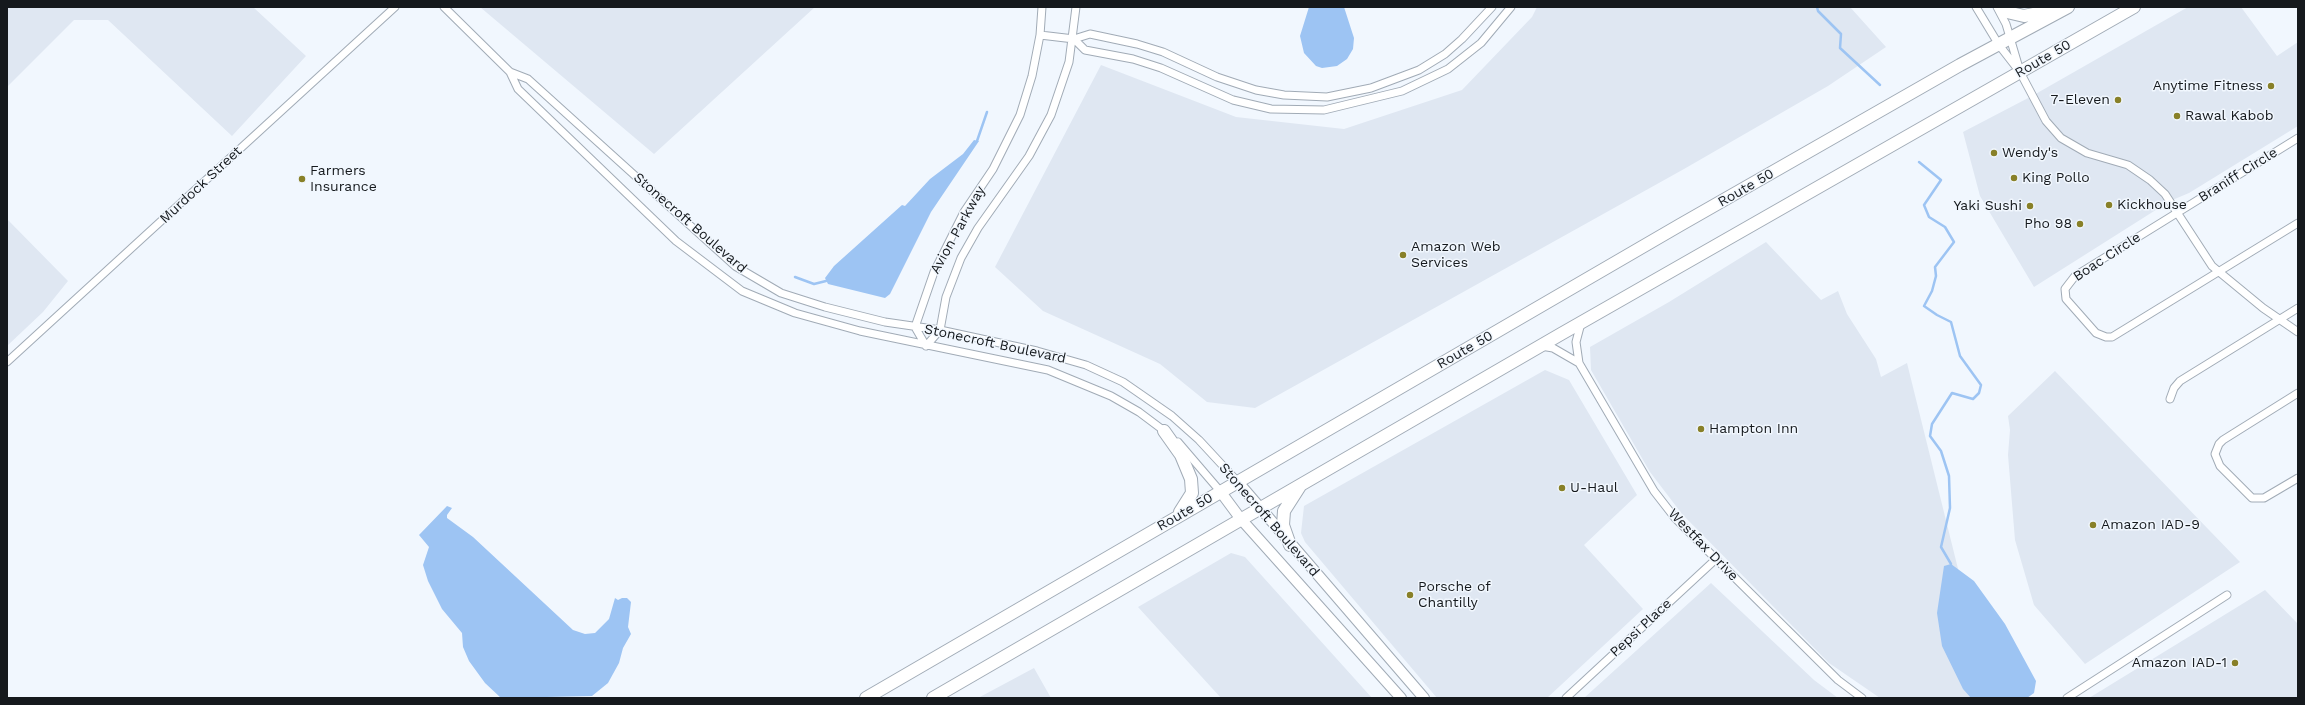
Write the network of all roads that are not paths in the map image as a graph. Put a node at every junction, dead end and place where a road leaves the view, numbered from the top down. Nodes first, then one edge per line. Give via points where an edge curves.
1 (395, 7) edge
2 (444, 7) edge
3 (1042, 7) edge
4 (1076, 7) edge
5 (1492, 7) edge
6 (1511, 7) edge
7 (1976, 7) edge
8 (1997, 7) edge
9 (2001, 7) edge
10 (2067, 7) edge
11 (2134, 7) edge
12 (1040, 35) junction
13 (1074, 39) junction
14 (2011, 39) junction
15 (1999, 45) junction
16 (510, 72) junction
17 (2020, 72) junction
18 (2298, 138) edge
19 (2177, 213) junction
20 (2298, 223) edge
21 (2219, 272) junction
22 (2298, 308) edge
23 (2280, 319) junction
24 (1582, 322) junction
25 (915, 327) junction
26 (940, 330) junction
27 (2298, 332) edge
28 (926, 346) junction
29 (1540, 346) junction
30 (7, 362) edge
31 (1579, 363) junction
32 (2298, 393) edge
33 (2170, 399) dead end
34 (1164, 430) junction
35 (2298, 478) edge
36 (1237, 481) junction
37 (1302, 484) junction
38 (1220, 491) junction
39 (1258, 508) junction
40 (1176, 517) junction
41 (1240, 518) junction
42 (1290, 545) junction
43 (1716, 559) junction
44 (2227, 595) dead end
45 (866, 698) edge
46 (933, 698) edge
47 (1401, 698) edge
48 (1424, 698) edge
49 (1566, 698) edge
50 (1862, 698) edge
51 (2067, 698) edge

1 - 30 street, Murdock Street
2 - 16 street, Stonecroft Boulevard
3 - 12 street, Avion Parkway
4 - 13 street, Avion Parkway
5 - 13 street via 1445,54 1419,70 1371,88 1327,97 1284,95 1256,90 1217,77 1162,52 1121,40 1090,34
6 - 13 street via 1481,43 1448,69 1402,91 1324,110 1271,109 1233,100 1147,64 1085,50
7 - 15 street
8 - 14 street
9 - 10 highway via 2008,12 2024,16
10 - 14 highway, Route 50
11 - 17 highway, Route 50
12 - 13 street
12 - 25 street, Avion Parkway via 1032,76 1020,115 1007,143 964,212 934,272
13 - 26 street, Avion Parkway via 1065,76 1051,115 1029,156 978,228 961,258 946,297
14 - 15 highway, Route 50
14 - 17 street
15 - 17 street
15 - 36 highway, Route 50
16 - 25 street, Stonecroft Boulevard via 528,79 735,266 781,293 800,300 858,316
16 - 28 street, Stonecroft Boulevard via 518,90 676,241 742,291 795,314
17 - 19 street via 2046,121 2061,138 2087,153 2128,165 2140,172 2160,189
17 - 24 highway, Route 50
18 - 19 street, Braniff Circle
19 - 21 street via 2204,257
19 - 21 street, Boac Circle via 2075,276 2065,289 2068,304 2096,333 2112,337
20 - 21 street
21 - 23 street
22 - 23 street
23 - 27 street
23 - 33 street via 2180,381
24 - 29 highway, Route 50
24 - 31 street, Westfax Drive via 1576,342
25 - 26 street, Stonecroft Boulevard
25 - 28 street
26 - 28 street
26 - 36 street, Stonecroft Boulevard via 1060,356 1122,382 1172,416 1199,440
28 - 34 street, Stonecroft Boulevard via 1048,370 1111,396
29 - 31 street, Westfax Drive via 1553,348
29 - 37 highway, Route 50
31 - 43 street, Westfax Drive via 1654,491 1675,518
32 - 35 street via 2223,440 2215,454 2220,466 2252,498 2264,498
34 - 38 street, Stonecroft Boulevard via 1189,453
34 - 40 highway via 1191,479 1192,492
36 - 38 highway, Route 50
36 - 39 main road, Stonecroft Boulevard
37 - 39 highway, Route 50
37 - 42 highway via 1284,511 1283,525
38 - 40 highway, Route 50
38 - 41 main road, Stonecroft Boulevard
39 - 41 highway, Route 50
39 - 42 main road, Stonecroft Boulevard
40 - 45 highway, Route 50 via 1062,586
41 - 46 highway, Route 50
41 - 47 main road, Stonecroft Boulevard
42 - 48 main road, Stonecroft Boulevard
43 - 49 street, Pepsi Place
43 - 50 street, Westfax Drive via 1838,680
44 - 51 street

